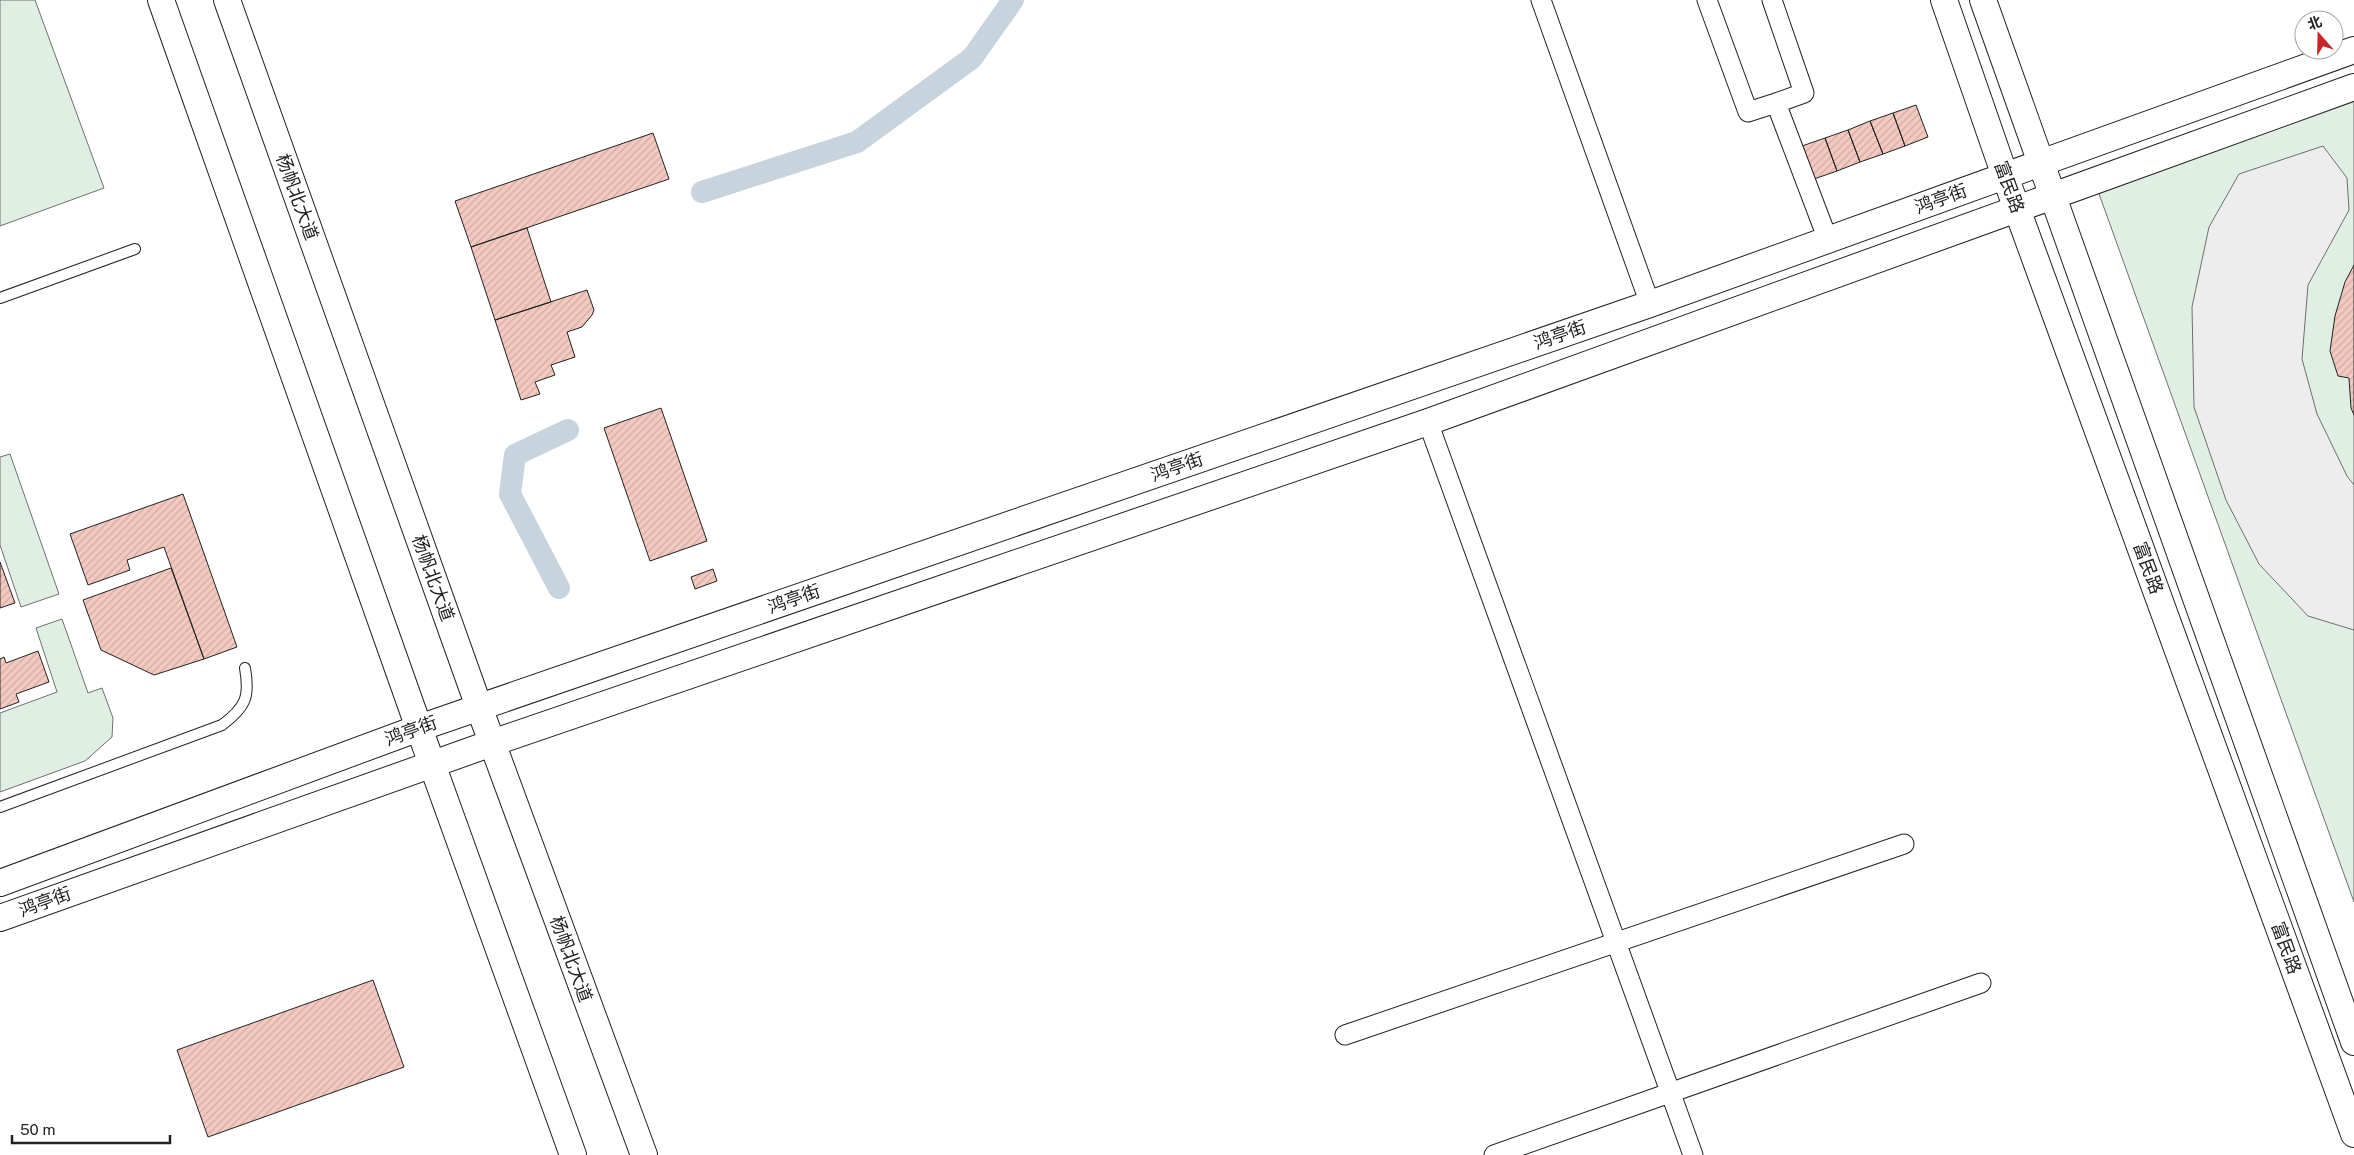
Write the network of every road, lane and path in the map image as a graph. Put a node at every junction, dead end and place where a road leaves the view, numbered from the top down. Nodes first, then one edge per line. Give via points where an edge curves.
1 (161, 0) edge
2 (227, 0) edge
3 (1541, 0) edge
4 (1707, 0) edge
5 (1772, 0) edge
6 (1944, 0) edge
7 (1983, 0) edge
8 (2354, 50) edge
9 (2354, 88) edge
10 (1776, 103) junction
11 (2042, 162) junction
12 (2005, 176) junction
13 (2054, 195) junction
14 (2017, 208) junction
15 (1828, 240) junction
16 (135, 248) dead end
17 (0, 298) edge
18 (1650, 304) junction
19 (1428, 422) junction
20 (245, 668) dead end
21 (478, 707) junction
22 (419, 728) junction
23 (492, 743) junction
24 (432, 764) junction
25 (0, 807) edge
26 (1904, 844) dead end
27 (0, 883) edge
28 (0, 918) edge
29 (1616, 942) junction
30 (1981, 983) dead end
31 (1345, 1035) dead end
32 (2354, 1042) edge
33 (1670, 1093) junction
34 (2354, 1134) edge
35 (574, 1155) edge
36 (644, 1155) edge
37 (1494, 1155) edge
38 (1693, 1155) edge

1 - 22 street
2 - 21 street, 杨帆北大道
3 - 18 street
4 - 10 street via 1748,112
5 - 10 street via 1804,93
6 - 12 street, 富民路
7 - 11 street, 富民路
8 - 11 street, 鸿亭街
9 - 13 street, 鸿亭街
10 - 15 street
11 - 12 street, 鸿亭街
11 - 13 street, 富民路
12 - 14 street, 富民路
12 - 15 street, 鸿亭街
13 - 14 street, 鸿亭街
13 - 32 street, 富民路
14 - 19 street, 鸿亭街
14 - 34 street, 富民路
15 - 18 street, 鸿亭街
16 - 17 lane
18 - 21 street, 鸿亭街
19 - 23 street, 鸿亭街
19 - 29 street
20 - 25 lane via 249,688 245,701 238,714 222,725
21 - 22 street, 鸿亭街
21 - 23 street, 杨帆北大道
22 - 24 street
22 - 27 street, 鸿亭街
23 - 24 street, 鸿亭街
23 - 36 street, 杨帆北大道
24 - 28 street, 鸿亭街
24 - 35 street
26 - 29 street
29 - 31 street
29 - 33 street
30 - 33 street
33 - 37 street
33 - 38 street

